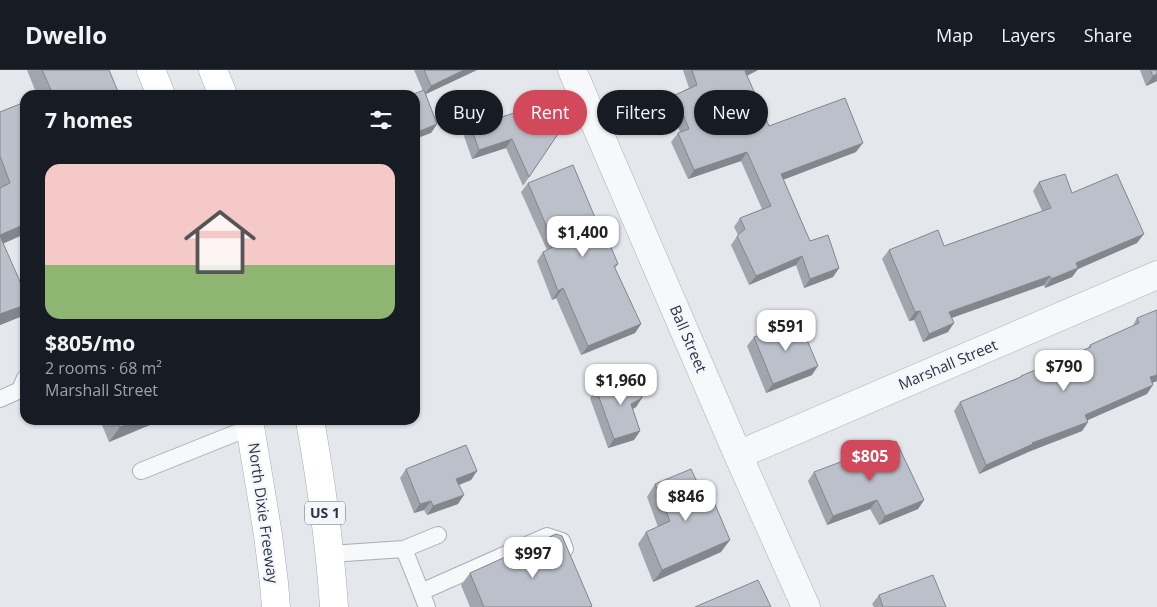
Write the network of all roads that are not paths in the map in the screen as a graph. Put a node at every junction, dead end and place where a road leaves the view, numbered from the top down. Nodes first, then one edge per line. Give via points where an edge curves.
1 (151, 70) edge
2 (214, 70) edge
3 (572, 70) edge
4 (159, 90) edge
5 (221, 90) edge
6 (1157, 275) edge
7 (20, 390) edge
8 (0, 399) edge
9 (248, 425) edge
10 (250, 425) edge
11 (311, 425) edge
12 (738, 455) junction
13 (141, 471) dead end
14 (438, 535) dead end
15 (404, 549) junction
16 (330, 554) junction
17 (572, 566) edge
18 (421, 592) junction
19 (276, 607) edge
20 (334, 607) edge
21 (427, 607) edge
22 (806, 607) edge

1 - 4 main road
2 - 5 main road
3 - 12 street, Ball Street
6 - 12 street, Marshall Street
7 - 8 lane
9 - 13 lane
10 - 19 main road, North Dixie Freeway
11 - 16 main road, US 1
12 - 22 street, Ball Street
14 - 15 lane
15 - 16 lane
15 - 18 lane
16 - 20 main road, US 1
17 - 18 lane via 562,540 547,536
18 - 21 lane

